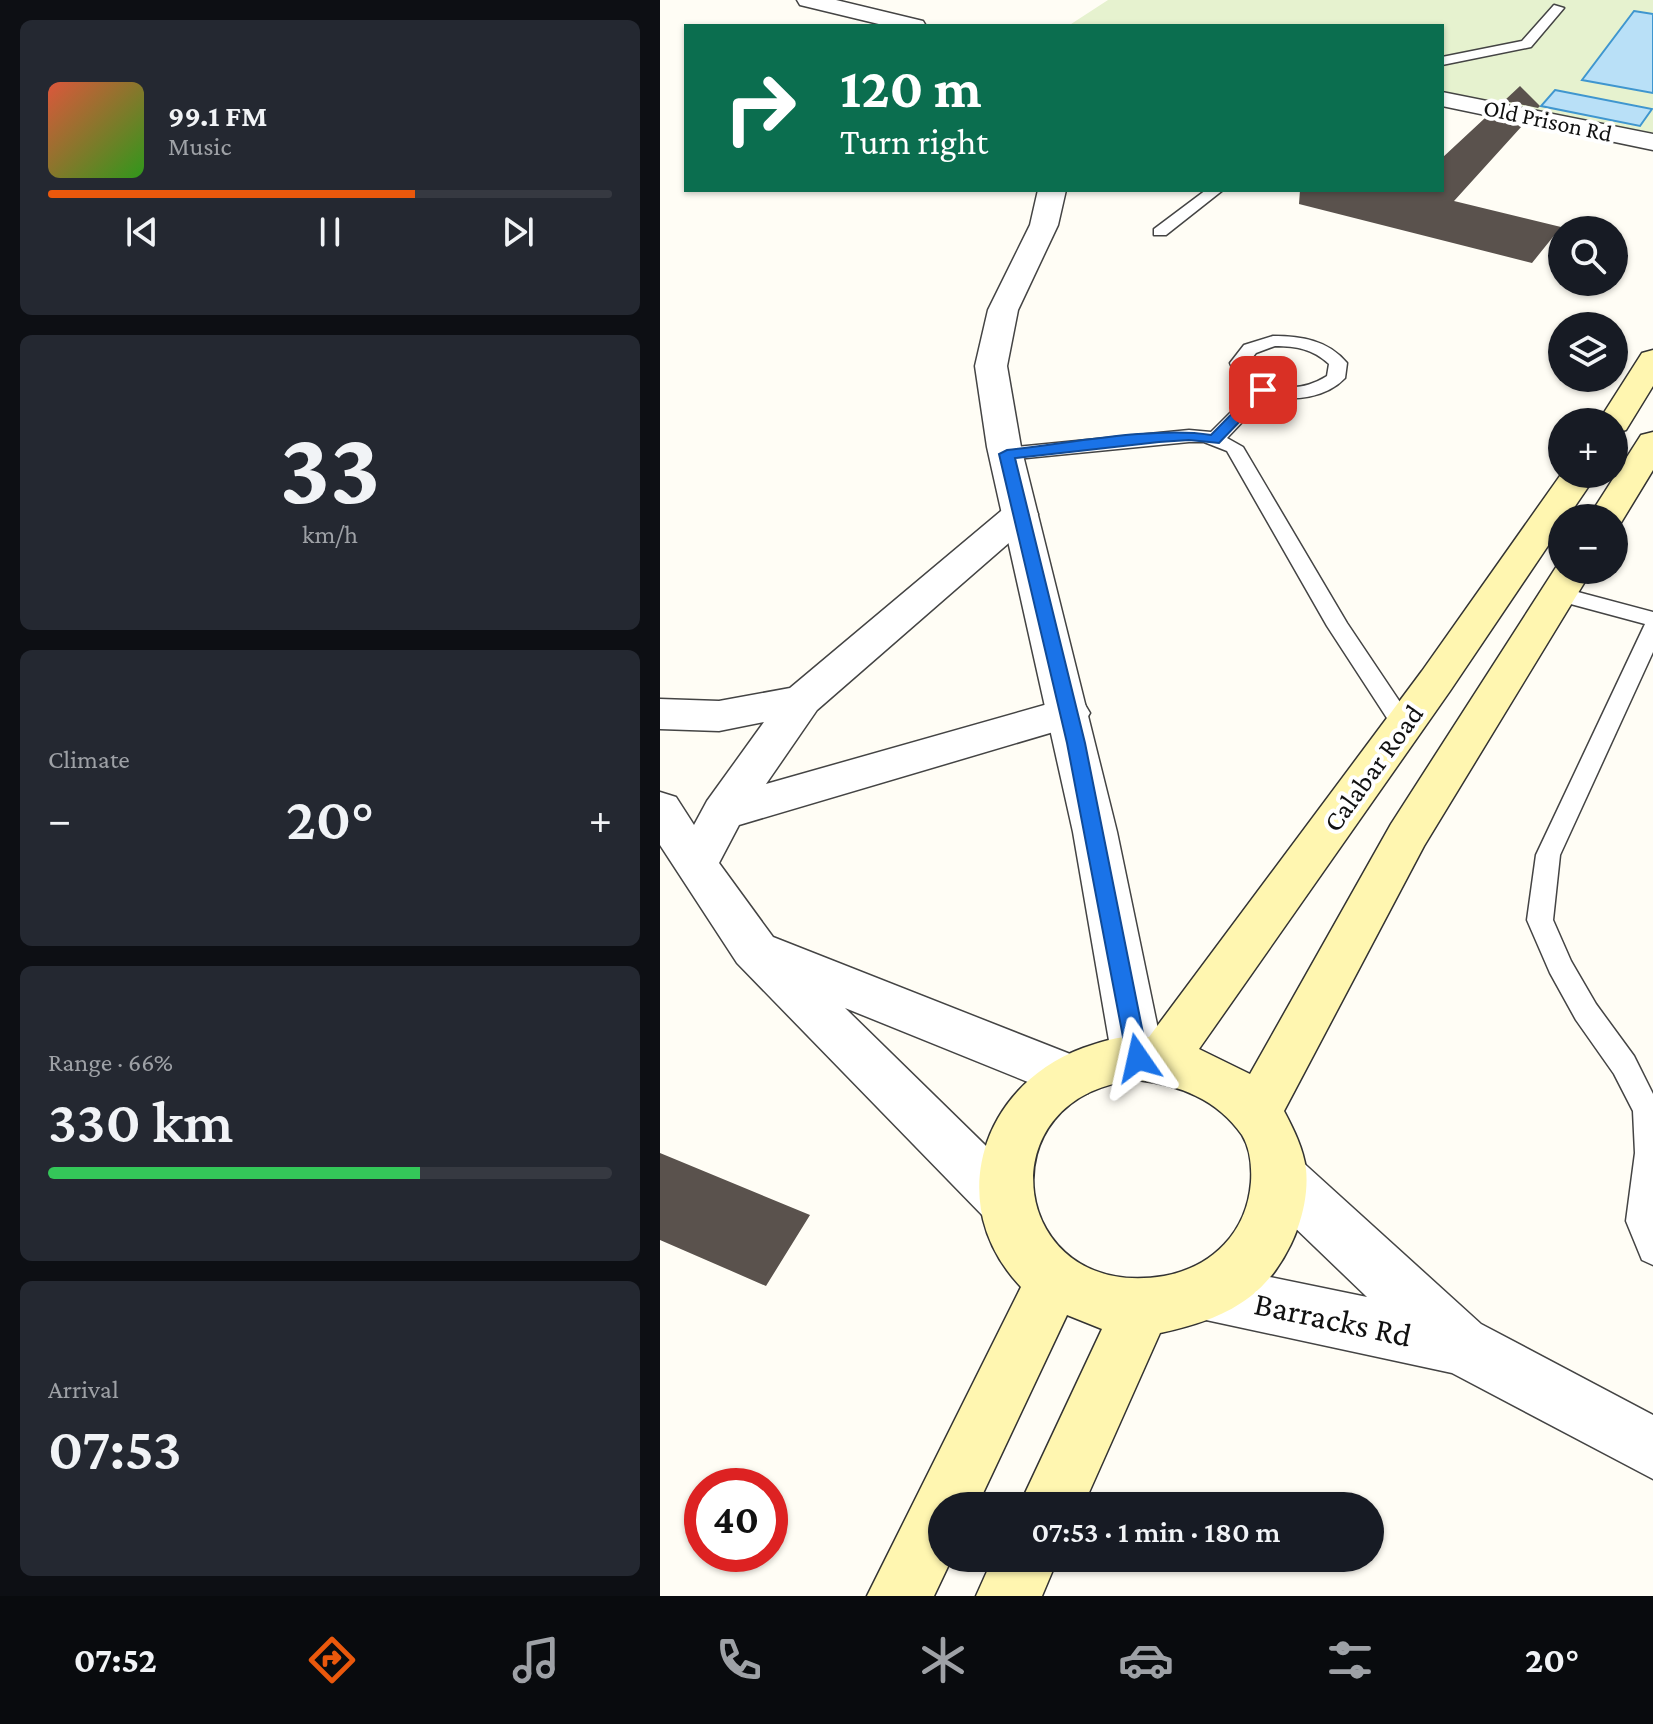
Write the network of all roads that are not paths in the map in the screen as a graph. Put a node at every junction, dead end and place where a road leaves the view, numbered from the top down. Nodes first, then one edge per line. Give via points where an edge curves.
1 (808, 0) edge
2 (1558, 8) dead end
3 (907, 24) edge
4 (1444, 61) edge
5 (1444, 99) edge
6 (1653, 142) edge
7 (1052, 192) edge
8 (1213, 192) edge
9 (1160, 232) dead end
10 (1653, 360) edge
11 (1263, 390) junction
12 (1623, 408) edge
13 (1214, 440) junction
14 (1653, 442) edge
15 (1007, 454) junction
16 (1569, 488) edge
17 (1615, 504) edge
18 (1020, 514) junction
19 (1565, 584) edge
20 (1571, 584) edge
21 (1653, 619) edge
22 (1653, 628) edge
23 (802, 700) junction
24 (1069, 713) junction
25 (660, 714) edge
26 (1404, 726) junction
27 (660, 809) edge
28 (723, 813) junction
29 (697, 862) junction
30 (754, 949) junction
31 (1150, 1058) junction
32 (1070, 1077) junction
33 (1256, 1113) junction
34 (1279, 1176) junction
35 (1006, 1202) junction
36 (1653, 1250) edge
37 (1054, 1280) junction
38 (1206, 1292) junction
39 (1142, 1308) junction
40 (1460, 1345) junction
41 (1653, 1448) edge
42 (951, 1492) edge
43 (1057, 1492) edge
44 (928, 1539) edge
45 (1020, 1572) edge
46 (900, 1596) edge
47 (1009, 1596) edge

1 - 3 street
2 - 4 lane via 1526,44
5 - 6 street, Old Prison Rd
7 - 15 street via 1044,225 1003,310 991,366
8 - 9 lane
10 - 12 main road
11 - 11 lane via 1244,378 1239,363 1250,349 1273,341 1300,341 1325,349 1338,363 1336,378 1319,390 1292,395
11 - 13 lane
13 - 15 lane via 1159,438
13 - 26 lane via 1234,447 1338,626
14 - 17 main road
15 - 18 street
16 - 26 main road, Calabar Road
18 - 23 street
18 - 24 street
19 - 33 main road via 1407,836
20 - 21 lane
22 - 36 lane via 1548,855 1540,920 1559,965 1624,1065 1647,1111 1650,1153 1641,1221
23 - 25 street via 719,716
23 - 28 street
24 - 28 street
24 - 31 street
26 - 31 main road, Calabar Road
27 - 29 street
28 - 29 street
29 - 30 street via 725,914
30 - 32 street
30 - 35 street
31 - 32 main road via 1102,1063
31 - 33 main road via 1198,1068 1231,1086
32 - 35 main road via 1040,1099 1018,1129 1006,1165
33 - 34 main road via 1276,1154
34 - 38 main road via 1277,1204 1253,1254
34 - 40 street, Barracks Rd
35 - 37 main road via 1014,1231 1030,1257
37 - 39 main road via 1111,1305
37 - 42 main road
38 - 39 main road via 1175,1304
38 - 40 street, Barracks Rd
39 - 43 main road
40 - 41 street, Barracks Rd
44 - 46 main road
45 - 47 main road

